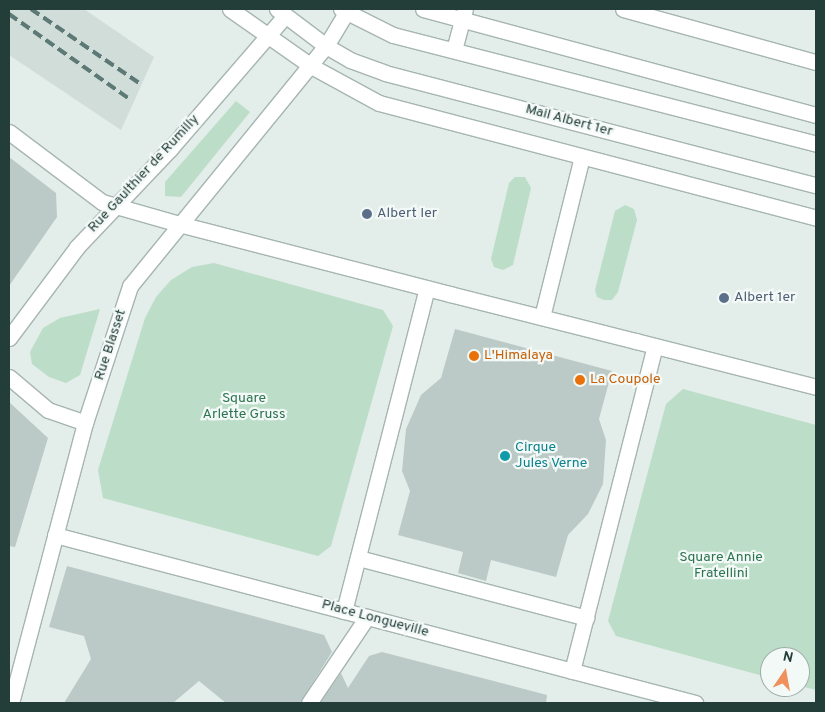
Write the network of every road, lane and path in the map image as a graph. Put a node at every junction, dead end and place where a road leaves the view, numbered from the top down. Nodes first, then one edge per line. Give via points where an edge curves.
1 (230, 9) edge
2 (423, 9) edge
3 (623, 9) edge
4 (285, 11) edge
5 (343, 11) edge
6 (463, 13) edge
7 (266, 37) junction
8 (326, 46) junction
9 (454, 50) junction
10 (816, 62) edge
11 (311, 66) junction
12 (816, 115) edge
13 (9, 132) edge
14 (816, 144) edge
15 (582, 156) junction
16 (816, 185) edge
17 (113, 207) junction
18 (816, 218) edge
19 (183, 225) junction
20 (427, 288) junction
21 (542, 317) junction
22 (9, 338) edge
23 (655, 346) junction
24 (9, 377) edge
25 (816, 387) edge
26 (85, 423) junction
27 (55, 535) junction
28 (358, 558) junction
29 (344, 611) junction
30 (367, 617) junction
31 (586, 618) junction
32 (572, 671) junction
33 (11, 703) edge
34 (309, 703) edge
35 (695, 703) edge

1 - 7 street
2 - 6 street
3 - 10 street
4 - 7 street, Rue Gaulthier de Rumilly
4 - 8 street, Mail Albert 1er
5 - 8 street, Rue Blasset
5 - 9 street via 393,35
6 - 9 street
6 - 12 street
7 - 11 street
7 - 17 street, Rue Gaulthier de Rumilly via 170,149
8 - 11 street, Rue Blasset
8 - 16 street, Mail Albert 1er via 350,60 385,73
9 - 14 street
11 - 15 street via 379,103
11 - 19 street, Rue Blasset via 290,87
13 - 17 street via 82,189
15 - 18 street
15 - 21 street
17 - 19 street
17 - 22 street, Rue Gaulthier de Rumilly via 77,247
19 - 20 street
19 - 26 street, Rue Blasset via 130,286
20 - 21 street
20 - 28 street
21 - 23 street
23 - 25 street
23 - 31 street
24 - 26 street via 48,410
26 - 27 street, Rue Blasset
27 - 29 street, Place Longueville
27 - 33 street, Rue Blasset
28 - 29 street
28 - 31 street
29 - 30 street, Place Longueville
30 - 32 street, Place Longueville
30 - 34 street
31 - 32 street
32 - 35 street, Place Longueville

